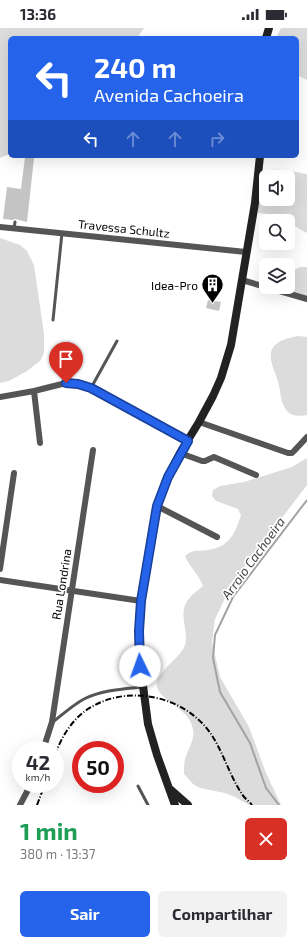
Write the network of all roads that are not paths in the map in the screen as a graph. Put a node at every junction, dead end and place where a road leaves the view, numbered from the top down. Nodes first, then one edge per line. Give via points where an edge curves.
1 (260, 158) edge
2 (0, 227) edge
3 (62, 233) junction
4 (246, 252) junction
5 (242, 280) junction
6 (307, 299) edge
7 (53, 320) dead end
8 (117, 341) dead end
9 (91, 388) junction
10 (34, 391) junction
11 (0, 397) edge
12 (199, 422) junction
13 (307, 437) edge
14 (188, 441) junction
15 (40, 443) dead end
16 (93, 450) dead end
17 (180, 453) junction
18 (14, 473) dead end
19 (256, 475) dead end
20 (157, 506) junction
21 (217, 537) dead end
22 (0, 569) edge
23 (0, 580) edge
24 (71, 590) junction
25 (141, 601) junction
26 (142, 687) junction
27 (52, 722) junction
28 (46, 741) edge
29 (138, 786) dead end
30 (170, 789) junction
31 (26, 793) edge
32 (20, 805) edge
33 (148, 805) edge
34 (175, 805) edge
35 (188, 805) edge

1 - 4 main road
2 - 3 street, Travessa Schultz via 15,225
3 - 4 street, Travessa Schultz
3 - 7 lane
4 - 5 main road
5 - 6 street
5 - 12 main road via 231,345 221,378
8 - 9 lane
9 - 10 street via 66,383
9 - 14 street
10 - 11 street
10 - 15 street
12 - 13 street via 288,453 294,452
12 - 14 main road
14 - 17 main road
16 - 24 street, Rua Londrina
17 - 19 street via 202,461 214,457
17 - 20 main road
18 - 22 street
20 - 21 street
20 - 25 main road
23 - 24 street
24 - 25 street
24 - 27 street, Rua Londrina
25 - 26 main road via 139,655
26 - 27 lane via 99,693 83,699
26 - 30 main road via 152,740
27 - 28 street, Rua Londrina
29 - 33 lane
30 - 34 main road
30 - 35 main road
31 - 32 street

